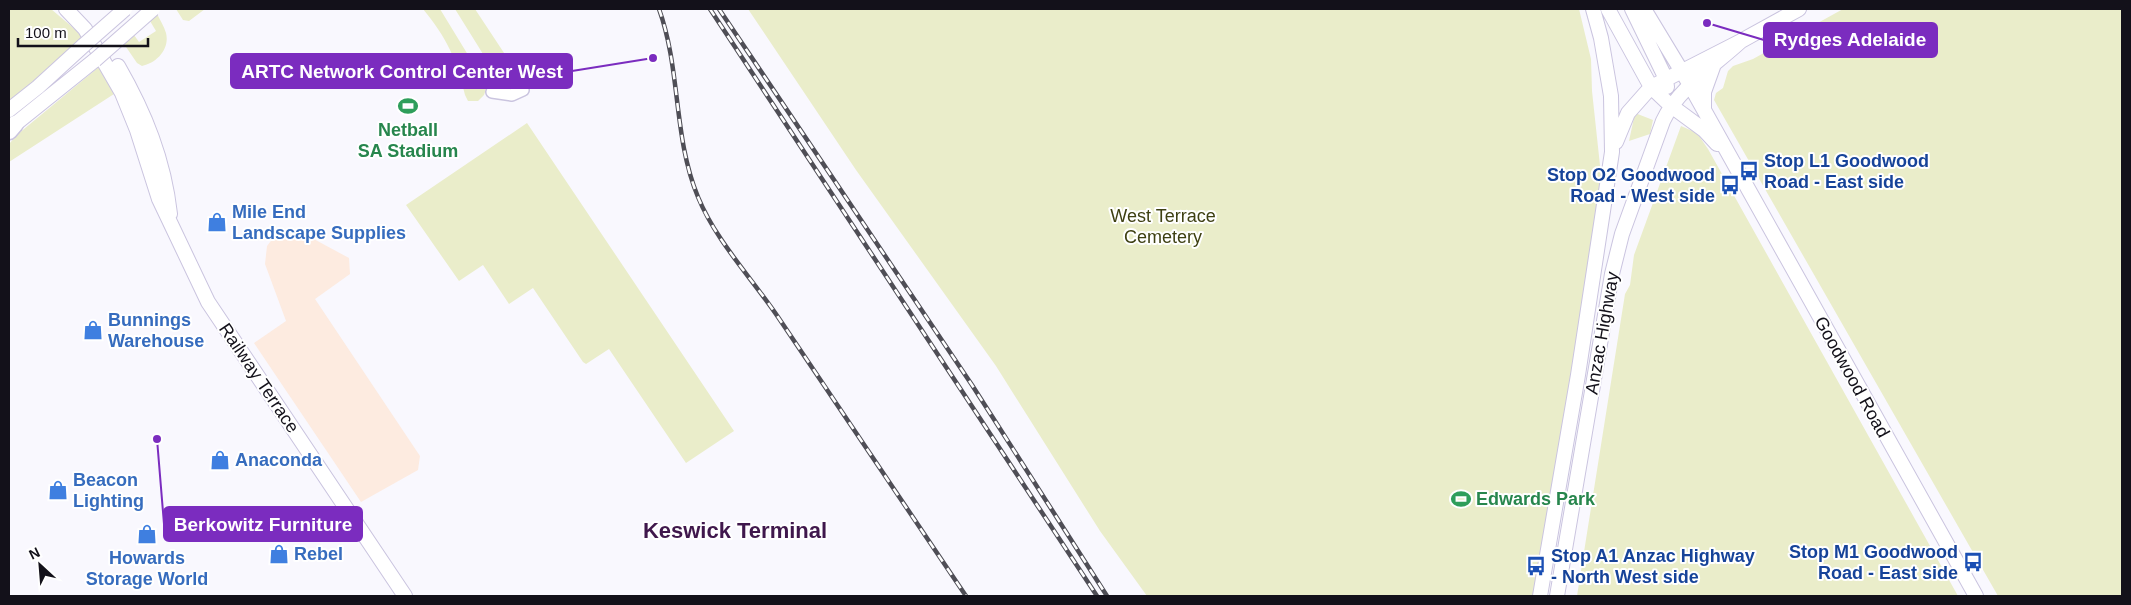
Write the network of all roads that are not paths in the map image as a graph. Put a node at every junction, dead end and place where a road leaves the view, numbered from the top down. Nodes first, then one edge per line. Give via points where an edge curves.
1 (66, 9) edge
2 (77, 9) edge
3 (125, 9) edge
4 (153, 9) edge
5 (1593, 9) edge
6 (1608, 9) edge
7 (1632, 9) edge
8 (1644, 9) edge
9 (1799, 9) edge
10 (1741, 41) junction
11 (1713, 67) junction
12 (1682, 70) junction
13 (1666, 79) junction
14 (1690, 85) junction
15 (1651, 87) junction
16 (523, 90) dead end
17 (492, 92) dead end
18 (1670, 105) junction
19 (1704, 110) junction
20 (10, 123) edge
21 (1612, 152) junction
22 (1730, 157) junction
23 (172, 229) junction
24 (405, 596) edge
25 (1540, 596) edge
26 (1557, 596) edge
27 (1976, 596) edge

1 - 23 main road, Railway Terrace via 85,29 122,94
2 - 23 main road, Railway Terrace via 118,66 144,112 165,183
3 - 20 main road, bridge via 38,87
4 - 20 main road, bridge via 95,60
5 - 21 main road via 1611,96
6 - 15 main road, Goodwood Road
7 - 13 main road
8 - 12 main road, Goodwood Road
9 - 10 main road
10 - 11 main road, Anzac Highway
10 - 12 main road
11 - 14 main road, Anzac Highway
11 - 19 main road via 1704,92
12 - 13 main road
12 - 14 main road, Goodwood Road
13 - 15 main road
13 - 18 main road
14 - 18 main road, Anzac Highway
14 - 19 main road, Goodwood Road
15 - 18 main road, Goodwood Road
15 - 21 main road via 1628,113
16 - 17 street via 512,95
18 - 22 main road, Goodwood Road via 1704,130
18 - 26 main road, Anzac Highway via 1628,218 1614,266
19 - 22 main road, Goodwood Road
21 - 25 main road, Anzac Highway
22 - 27 main road, Goodwood Road
23 - 24 main road, Railway Terrace via 208,302

